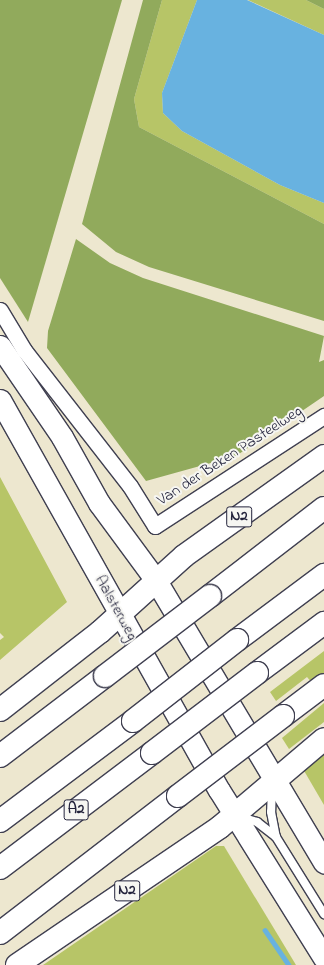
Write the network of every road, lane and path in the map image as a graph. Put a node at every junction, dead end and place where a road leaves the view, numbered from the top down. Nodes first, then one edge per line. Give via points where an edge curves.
1 (0, 310) edge
2 (0, 346) edge
3 (24, 350) junction
4 (32, 394) junction
5 (0, 400) edge
6 (324, 416) edge
7 (324, 456) edge
8 (324, 508) edge
9 (324, 576) edge
10 (155, 579) junction
11 (119, 614) junction
12 (324, 623) edge
13 (324, 685) edge
14 (0, 710) edge
15 (324, 739) edge
16 (0, 756) edge
17 (272, 779) junction
18 (235, 815) junction
19 (0, 821) edge
20 (276, 837) junction
21 (324, 862) edge
22 (0, 868) edge
23 (324, 914) edge
24 (0, 933) edge
25 (324, 958) edge
26 (17, 965) edge

1 - 3 street
2 - 4 main road
3 - 4 street
3 - 6 street, Van der Beken Pasteelweg via 106,454 155,526
4 - 10 main road via 62,437 99,502
5 - 11 main road, Aalsterweg
7 - 10 highway, N2
8 - 16 highway, bridge
9 - 19 highway, A2, bridge
10 - 11 highway
10 - 17 main road
11 - 14 highway
11 - 18 main road, Aalsterweg
12 - 22 highway, A2, bridge
13 - 24 highway, bridge
15 - 17 highway
17 - 18 highway
17 - 20 lane via 270,812
17 - 21 main road
18 - 20 lane via 257,822
18 - 25 main road, Aalsterweg
18 - 26 highway, N2
20 - 23 lane

